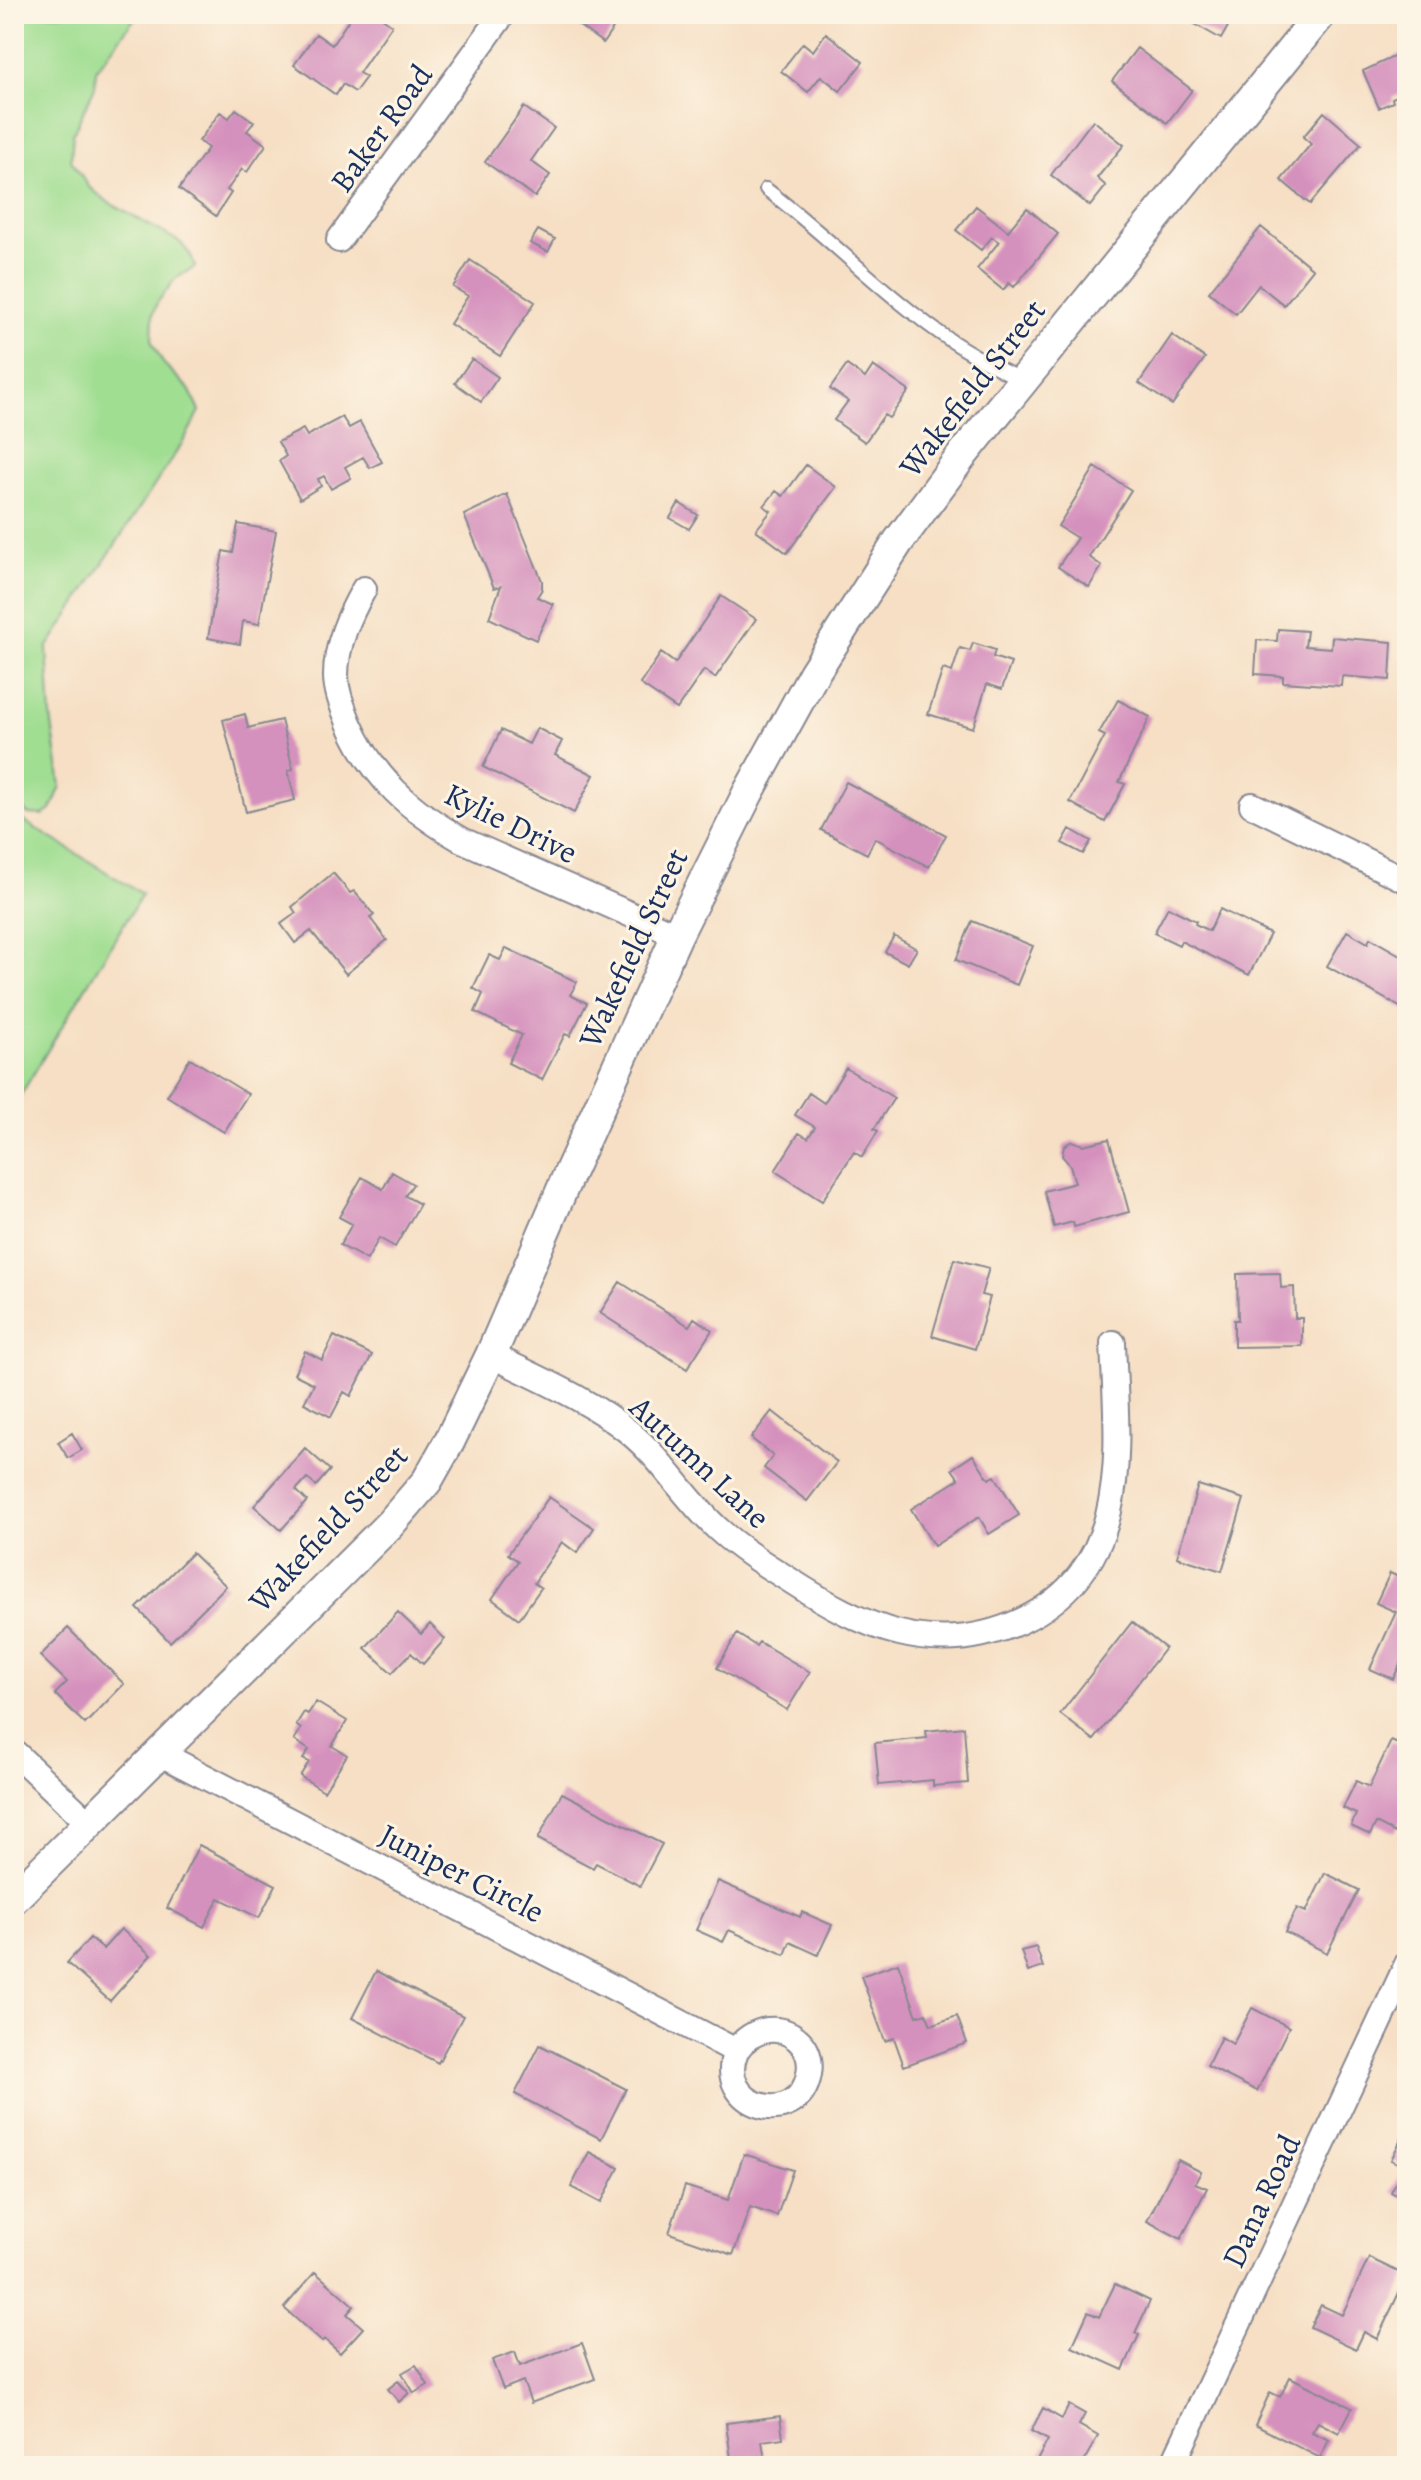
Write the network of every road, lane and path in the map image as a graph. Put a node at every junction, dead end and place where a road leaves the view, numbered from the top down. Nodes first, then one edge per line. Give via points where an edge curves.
1 (503, 14) edge
2 (1321, 14) edge
3 (766, 189) dead end
4 (339, 240) dead end
5 (1022, 380) junction
6 (364, 589) dead end
7 (1252, 805) dead end
8 (1407, 881) edge
9 (677, 935) junction
10 (1113, 1343) dead end
11 (491, 1355) junction
12 (14, 1752) edge
13 (159, 1753) junction
14 (89, 1823) junction
15 (14, 1898) edge
16 (1407, 1964) edge
17 (736, 2051) dead end
18 (1172, 2466) edge

1 - 4 street, Baker Road
2 - 5 street, Wakefield Street
3 - 5 lane via 916,316
5 - 9 street, Wakefield Street via 898,542 821,662 772,746
6 - 9 street, Kylie Drive via 342,637 338,693 366,756 395,793 462,840
7 - 8 street
9 - 11 street, Wakefield Street
10 - 11 street, Autumn Lane via 1115,1482 1102,1539 1074,1582 1041,1610 990,1633 952,1639 887,1631 814,1596 718,1529 626,1429
11 - 13 street, Wakefield Street via 439,1462 412,1501
12 - 14 street
13 - 14 street, Wakefield Street
13 - 17 street, Juniper Circle
14 - 15 street, Wakefield Street
16 - 18 street, Dana Road

